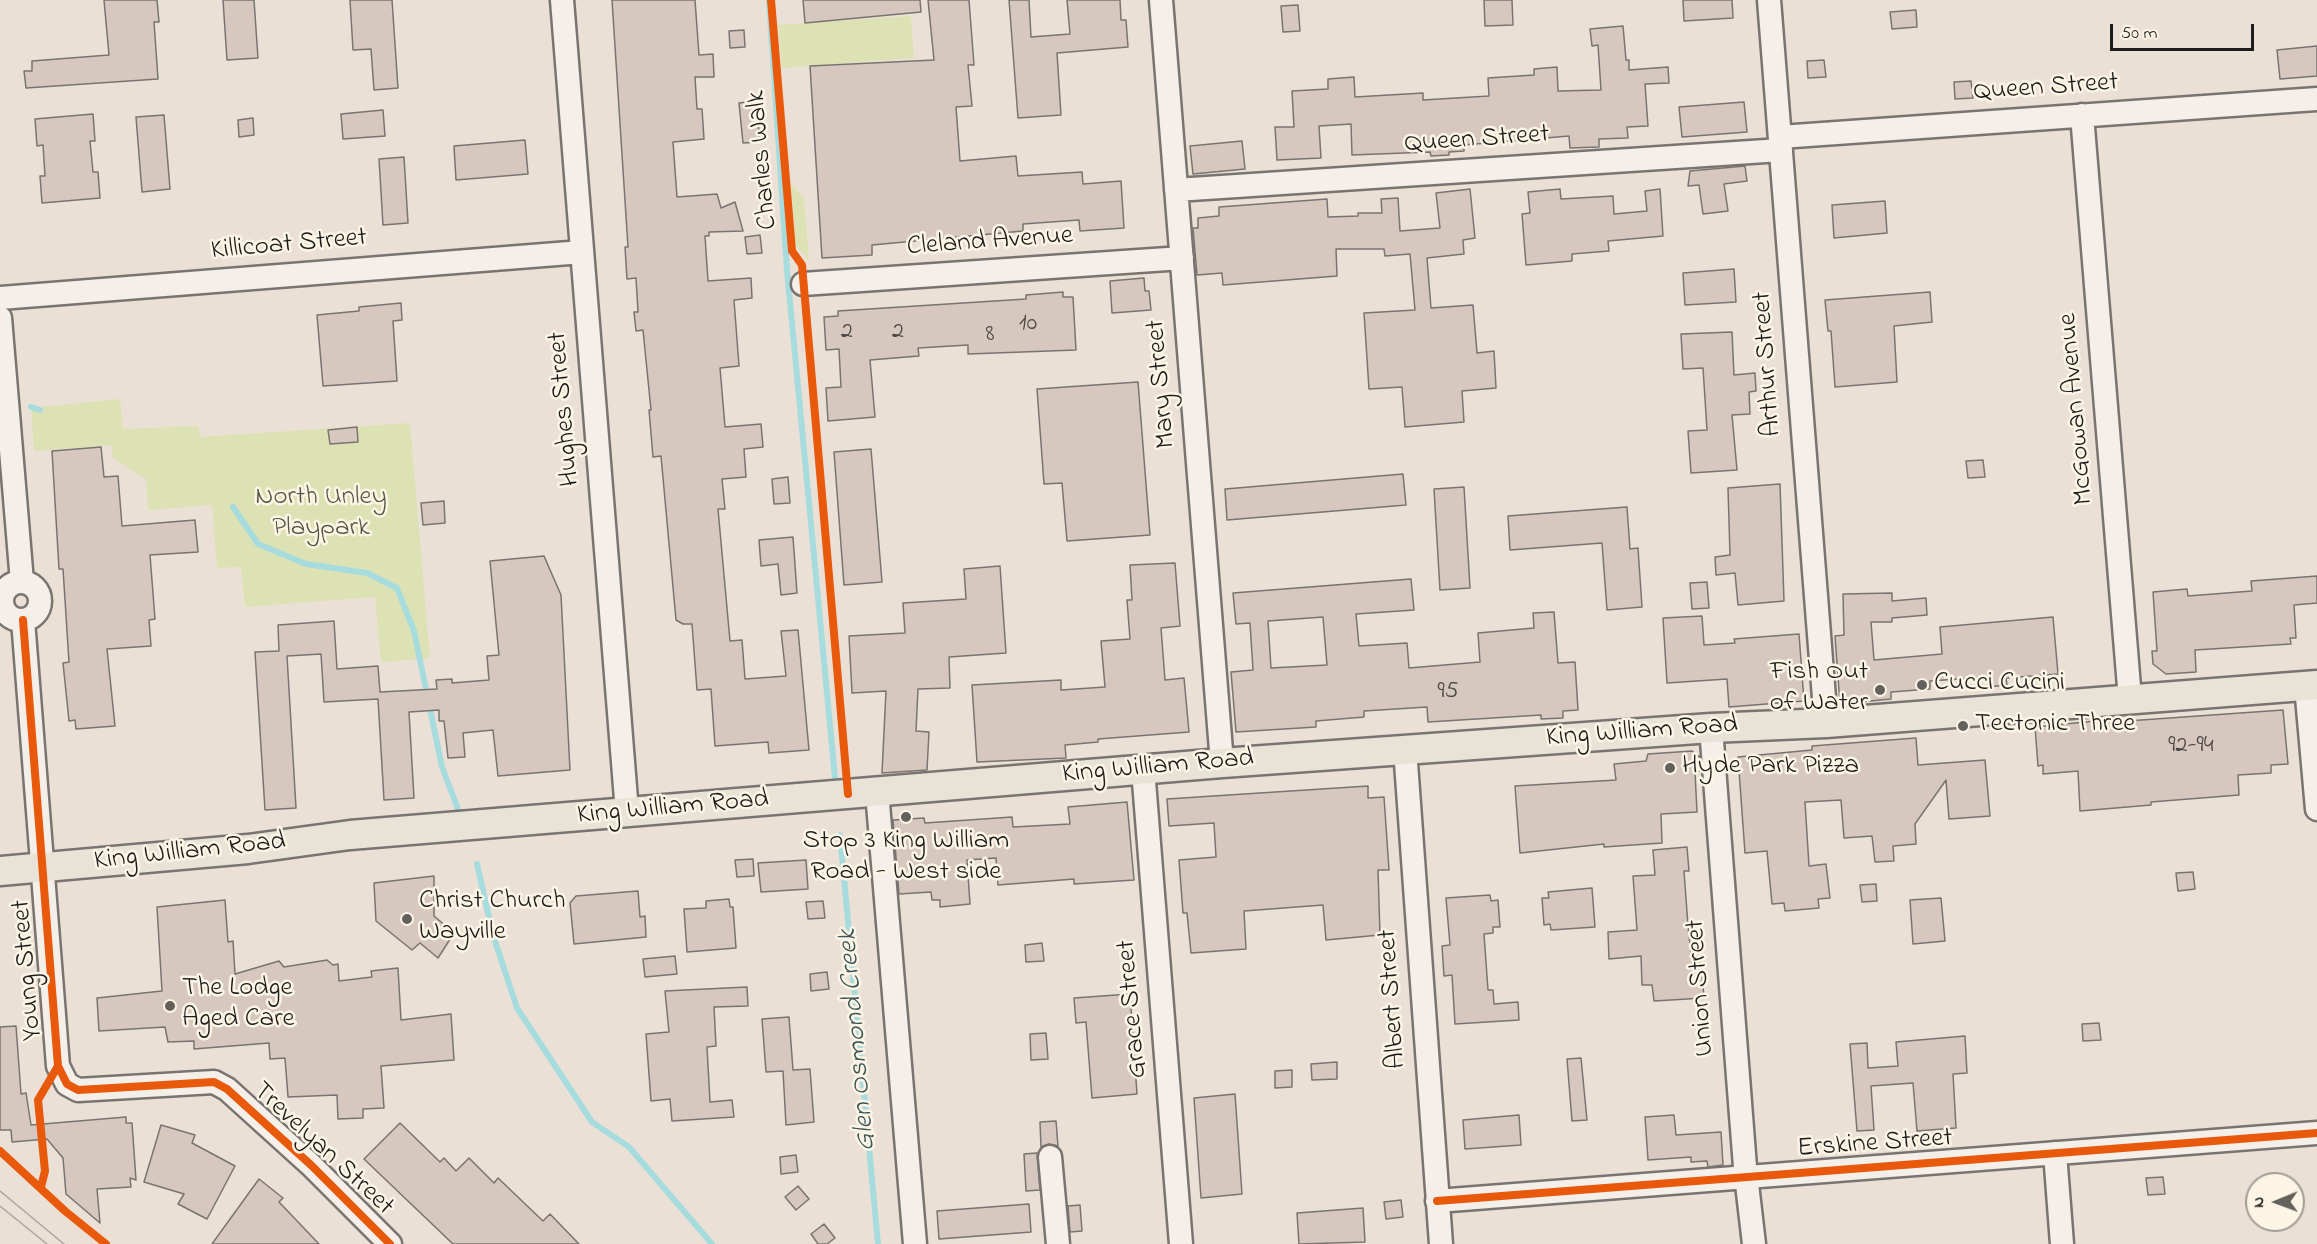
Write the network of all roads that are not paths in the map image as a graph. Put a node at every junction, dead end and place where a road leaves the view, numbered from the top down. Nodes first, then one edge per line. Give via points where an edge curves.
1 (562, 0) edge
2 (1161, 0) edge
3 (1769, 0) edge
4 (2317, 99) edge
5 (2082, 115) junction
6 (1780, 143) junction
7 (1176, 190) junction
8 (582, 252) junction
9 (1182, 258) junction
10 (803, 284) dead end
11 (0, 298) edge
12 (0, 318) edge
13 (22, 582) junction
14 (1, 600) edge
15 (23, 620) junction
16 (2312, 686) edge
17 (2130, 699) junction
18 (1826, 723) junction
19 (1711, 728) junction
20 (1405, 749) junction
21 (1222, 763) junction
22 (1143, 769) junction
23 (877, 792) junction
24 (2317, 809) edge
25 (627, 813) junction
26 (42, 868) junction
27 (0, 871) edge
28 (58, 1066) joint
29 (2317, 1133) edge
30 (2055, 1153) junction
31 (1050, 1157) dead end
32 (1745, 1176) junction
33 (1437, 1202) junction
34 (390, 1244) edge
35 (915, 1244) edge
36 (1058, 1244) edge
37 (1181, 1244) edge
38 (1441, 1244) edge
39 (1754, 1244) edge
40 (2062, 1244) edge

1 - 8 street, Hughes Street
2 - 7 street, Mary Street
3 - 6 street, Arthur Street
4 - 5 street, Queen Street
5 - 6 street, Queen Street
5 - 17 street, McGowan Avenue
6 - 7 street, Queen Street
6 - 18 street, Arthur Street
7 - 9 street, Mary Street
8 - 11 street, Killicoat Street
8 - 25 street, Hughes Street
9 - 10 street, Cleland Avenue
9 - 21 street, Mary Street
12 - 13 street
13 - 14 street via 7,588
13 - 15 street via 37,590 40,600 35,614
14 - 15 street via 9,616
15 - 26 street, Young Street
16 - 17 main road, King William Road
16 - 24 street
17 - 18 main road, King William Road
18 - 19 main road, King William Road
19 - 20 main road, King William Road
19 - 32 street, Union Street
20 - 21 main road, King William Road
20 - 33 street, Albert Street
21 - 22 main road, King William Road
22 - 23 main road, King William Road
22 - 37 street, Grace Street
23 - 25 main road, King William Road
23 - 35 street
25 - 26 main road, King William Road via 350,836
26 - 27 main road, King William Road
26 - 28 street, Young Street
28 - 34 street, Trevelyan Street via 67,1084 78,1090 214,1082 227,1089 311,1165
29 - 30 street, Erskine Street
30 - 32 street, Erskine Street
30 - 40 street
31 - 36 street
32 - 33 street, Erskine Street
32 - 39 street, Union Street
33 - 38 street, Albert Street

